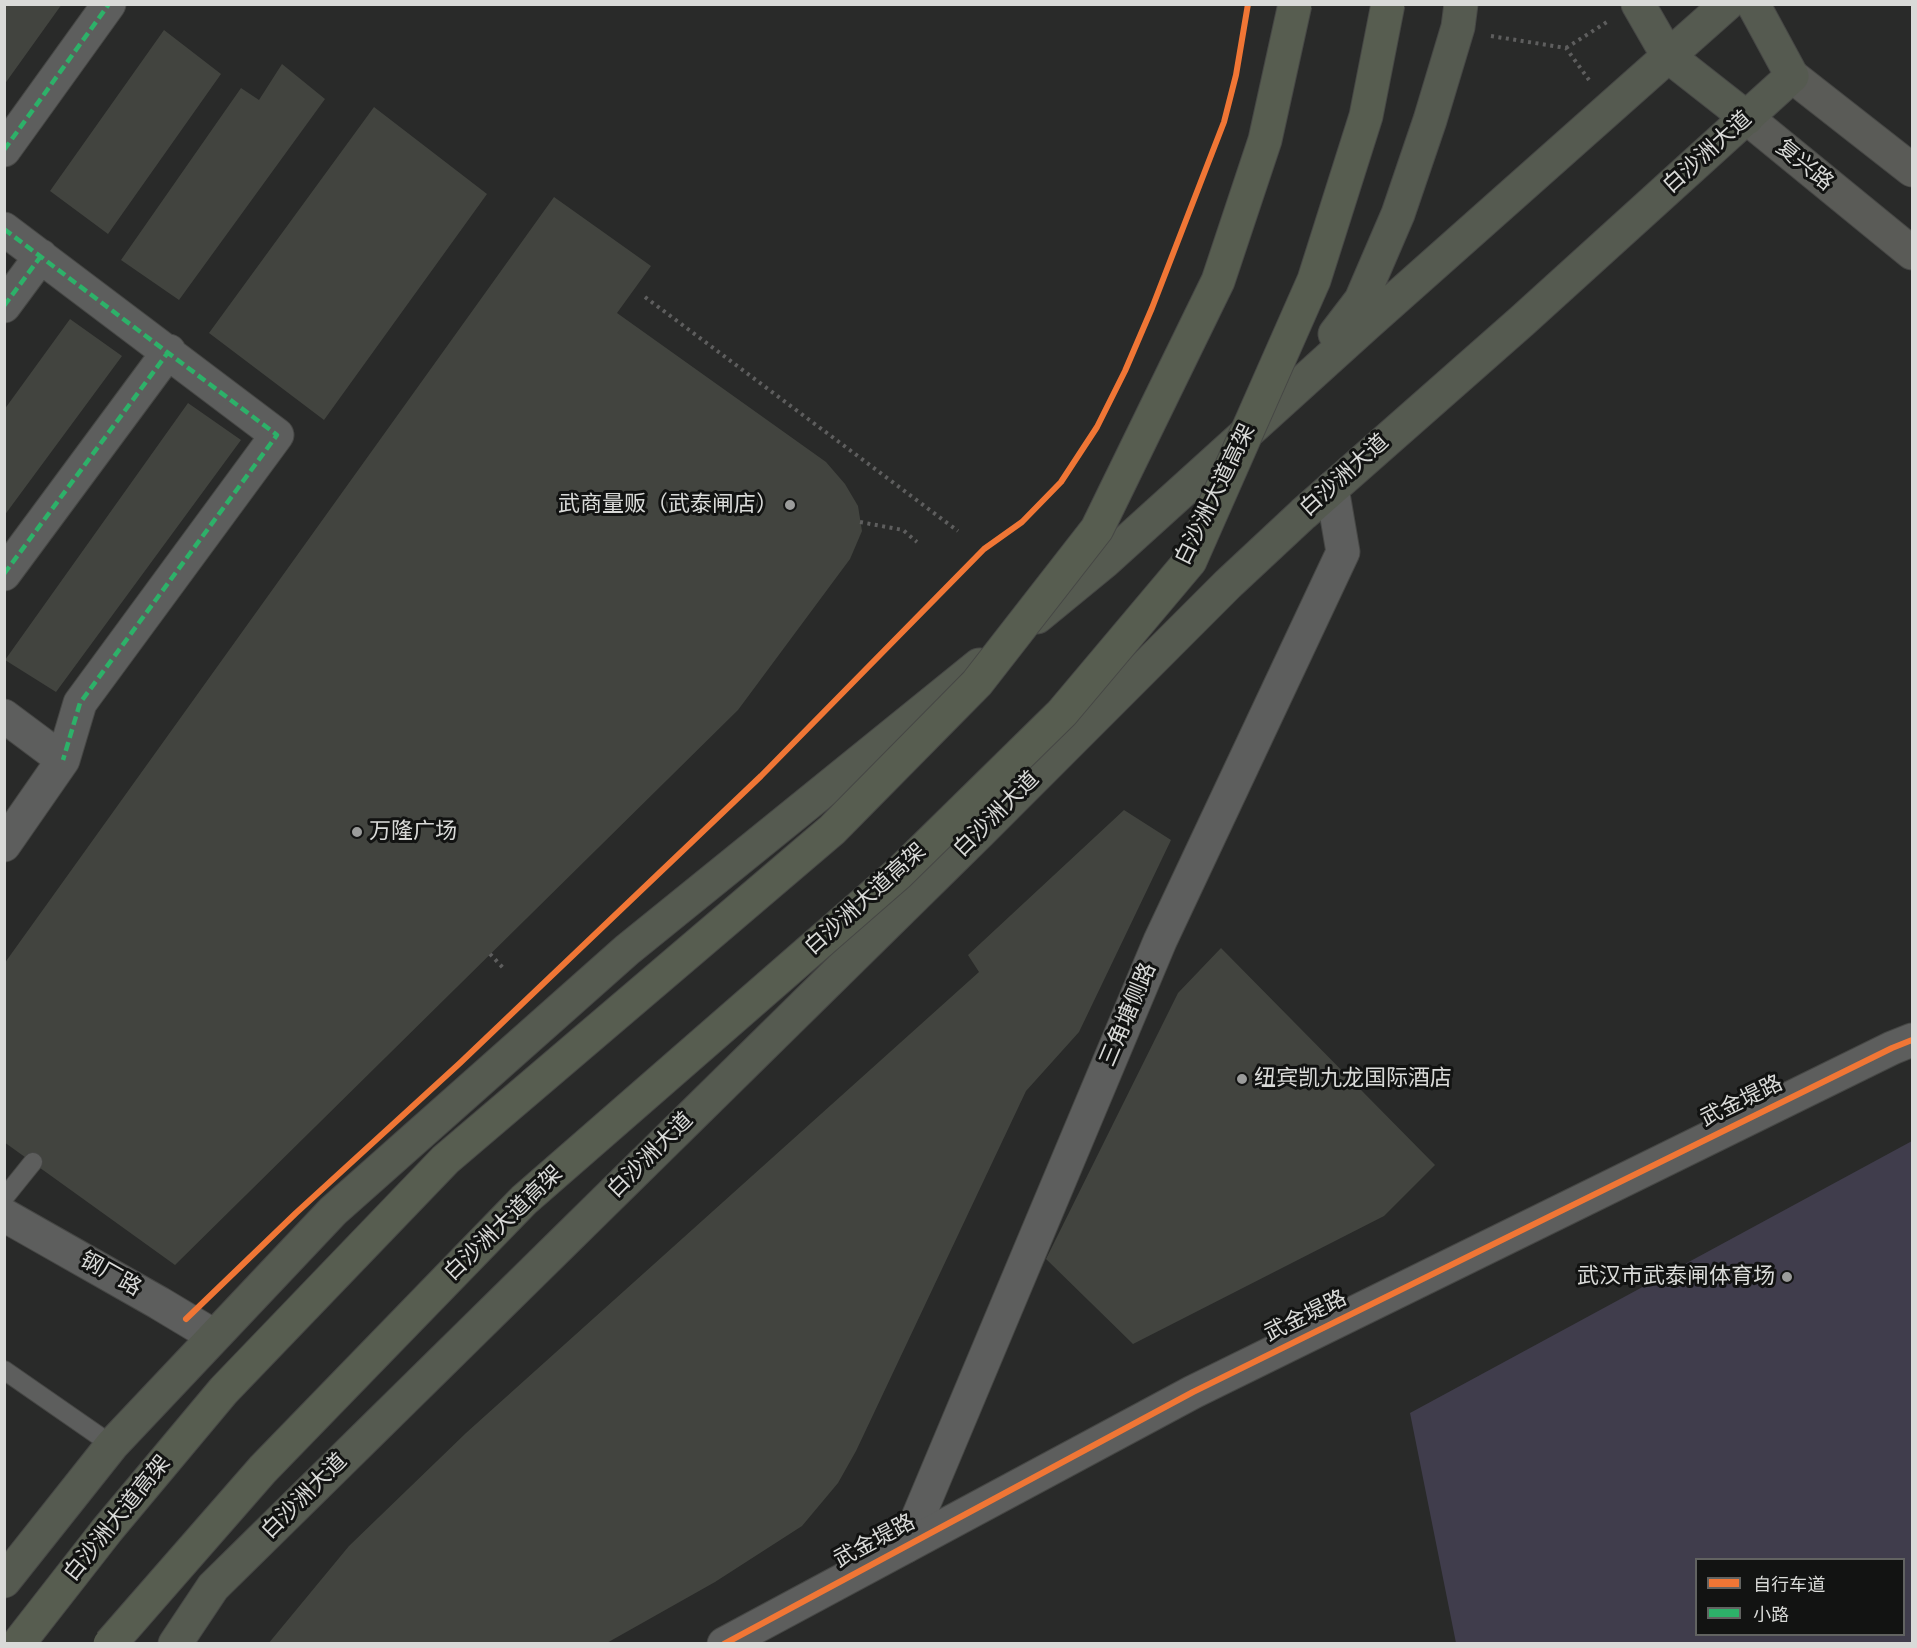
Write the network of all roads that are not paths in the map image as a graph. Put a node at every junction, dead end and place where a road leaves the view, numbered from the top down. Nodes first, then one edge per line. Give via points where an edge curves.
1 (109, 4) edge
2 (1295, 4) edge
3 (1388, 4) edge
4 (1461, 4) edge
5 (1638, 4) edge
6 (1727, 4) edge
7 (1753, 4) edge
8 (1668, 56) junction
9 (1792, 76) junction
10 (1747, 118) junction
11 (4, 150) edge
12 (1912, 170) edge
13 (4, 229) edge
14 (1912, 253) edge
15 (41, 256) junction
16 (4, 306) edge
17 (169, 351) junction
18 (1293, 390) junction
19 (1332, 488) junction
20 (4, 573) edge
21 (4, 716) edge
22 (63, 760) junction
23 (4, 845) edge
24 (1912, 1040) edge
25 (33, 1162) dead end
26 (4, 1198) edge
27 (4, 1215) edge
28 (214, 1336) junction
29 (4, 1370) edge
30 (112, 1445) junction
31 (906, 1546) junction
32 (4, 1581) edge
33 (18, 1644) edge
34 (110, 1644) edge
35 (175, 1644) edge
36 (724, 1644) edge

1 - 11 street
2 - 33 highway, 白沙洲大道高架, bridge via 1265,140 1218,281 1097,529 1076,556 977,683 832,830 445,1160 224,1390 106,1530
3 - 34 highway, 白沙洲大道高架, bridge via 1366,116 1314,280 1190,561 1062,713 899,873 524,1200 263,1469
4 - 18 main road via 1458,27 1430,120 1398,214 1361,300
5 - 8 main road
6 - 8 main road
7 - 9 main road
8 - 10 main road, 复兴路
8 - 18 main road
9 - 10 main road, 白沙洲大道
9 - 12 main road
10 - 14 main road, 复兴路
10 - 19 main road, 白沙洲大道
13 - 15 street
15 - 16 street
15 - 17 street
17 - 20 street
17 - 22 street via 277,435 80,704
18 - 28 main road via 1104,562 627,950 333,1211
19 - 31 street, 三角塘侧路 via 1344,552 1160,941
19 - 35 main road, 白沙洲大道 via 1228,584 213,1587
21 - 22 street
22 - 23 street
24 - 31 street, 武金堤路 via 1193,1392
25 - 26 lane
27 - 28 street, 钢厂路
28 - 30 main road
29 - 30 lane
30 - 32 main road
31 - 36 street, 武金堤路

